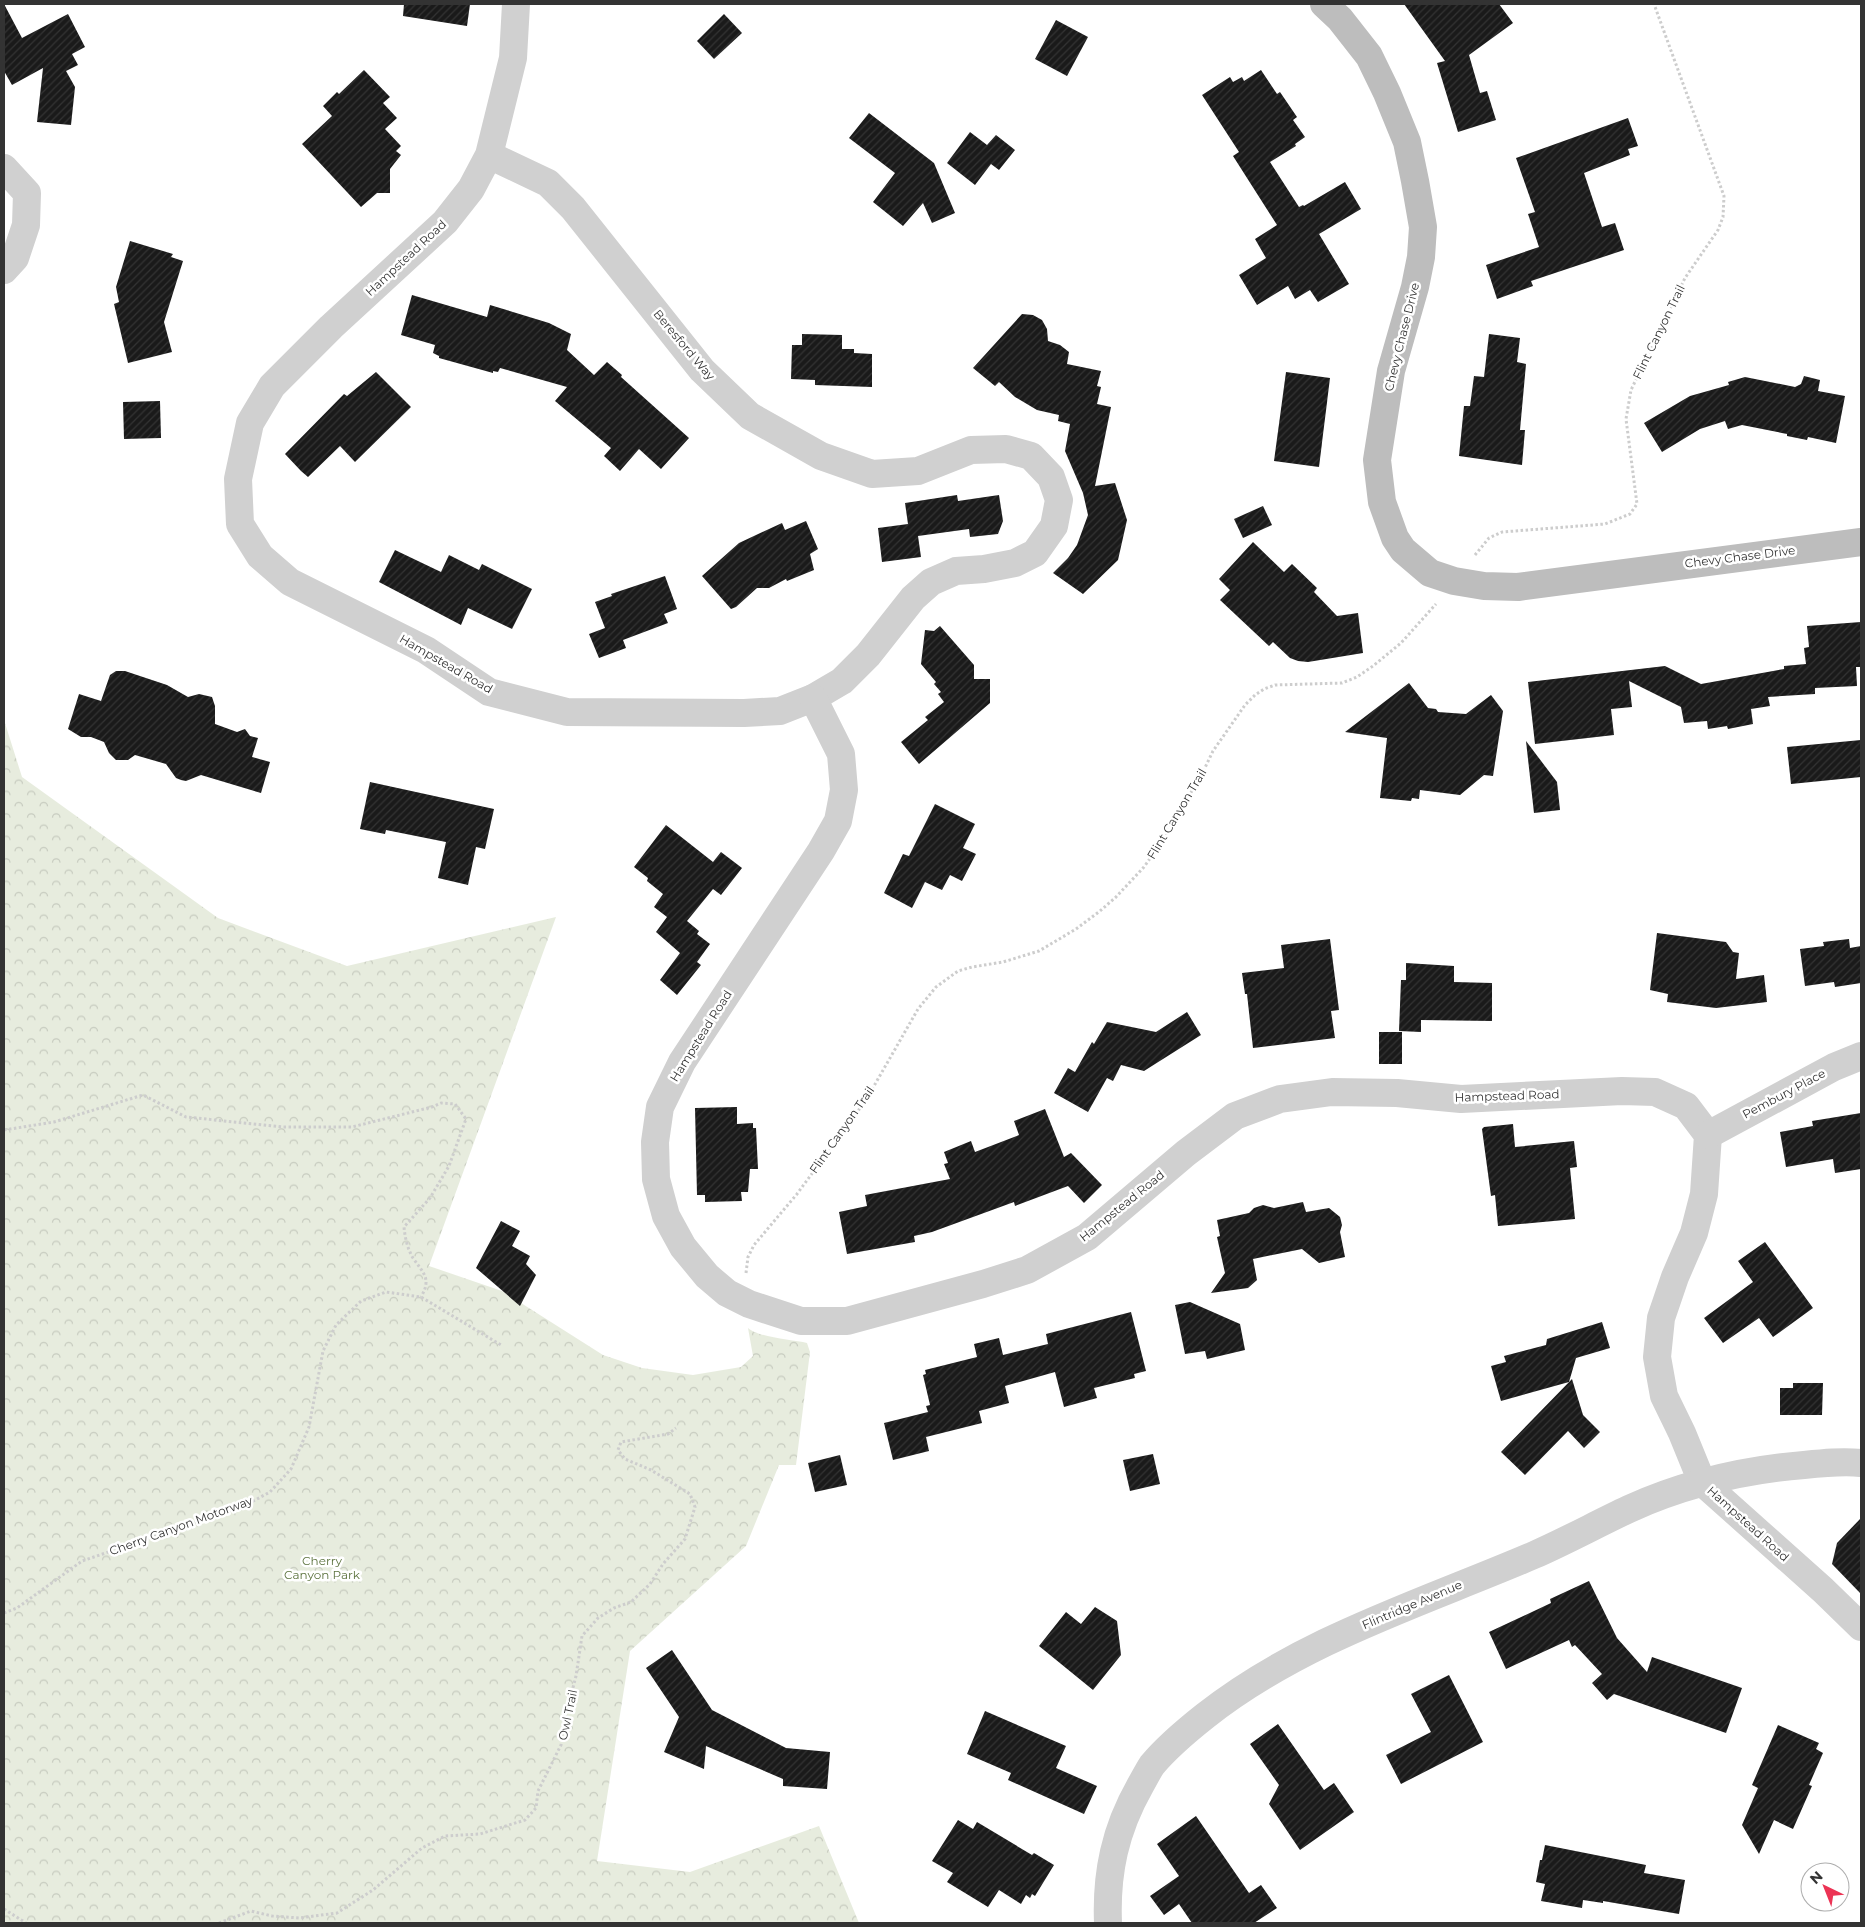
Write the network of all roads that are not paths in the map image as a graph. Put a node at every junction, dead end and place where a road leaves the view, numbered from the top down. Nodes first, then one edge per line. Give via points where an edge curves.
1 (516, 4) edge
2 (1324, 4) edge
3 (489, 155) junction
4 (4, 168) edge
5 (4, 270) edge
6 (1861, 542) edge
7 (813, 698) junction
8 (1861, 1056) edge
9 (1708, 1135) junction
10 (1861, 1463) edge
11 (1702, 1482) junction
12 (1861, 1627) edge
13 (1108, 1923) edge

1 - 3 street, Hampstead Road via 513,58
2 - 6 main road, Chevy Chase Drive via 1369,56 1387,93 1407,142 1423,227 1421,257 1391,371 1377,460 1382,502 1395,538 1412,560 1430,573 1454,581 1518,587
3 - 7 street, Beresford Way via 548,183 573,208 702,370 750,416 797,443 821,456 872,474 918,471 971,450 1006,449 1031,456 1051,477 1059,500 1054,526 1035,553 1015,563 956,571 931,582 913,598 868,655 842,681
3 - 7 street, Hampstead Road via 471,188 445,222 272,386 250,423 238,479 240,524 260,556 290,582 426,650 489,692 568,712 744,714 780,711
4 - 5 street via 26,192 26,225 15,258
7 - 9 street, Hampstead Road via 841,754 844,790 838,821 682,1062 660,1107 655,1142 658,1188 666,1216 683,1247 707,1276 727,1293 749,1304 801,1321 847,1321 1027,1270 1087,1237 1165,1170 1235,1116 1280,1100 1332,1092 1397,1093 1461,1099 1655,1092 1686,1106
8 - 9 street, Pembury Place via 1834,1067
9 - 11 street, Hampstead Road via 1704,1194 1694,1233 1661,1318 1657,1357 1664,1396
10 - 11 street, Flintridge Avenue via 1773,1468
11 - 12 street, Hampstead Road
11 - 13 street, Flintridge Avenue via 1631,1508 1536,1554 1414,1603 1296,1656 1231,1695 1188,1729 1152,1766 1129,1806 1117,1836 1107,1895

